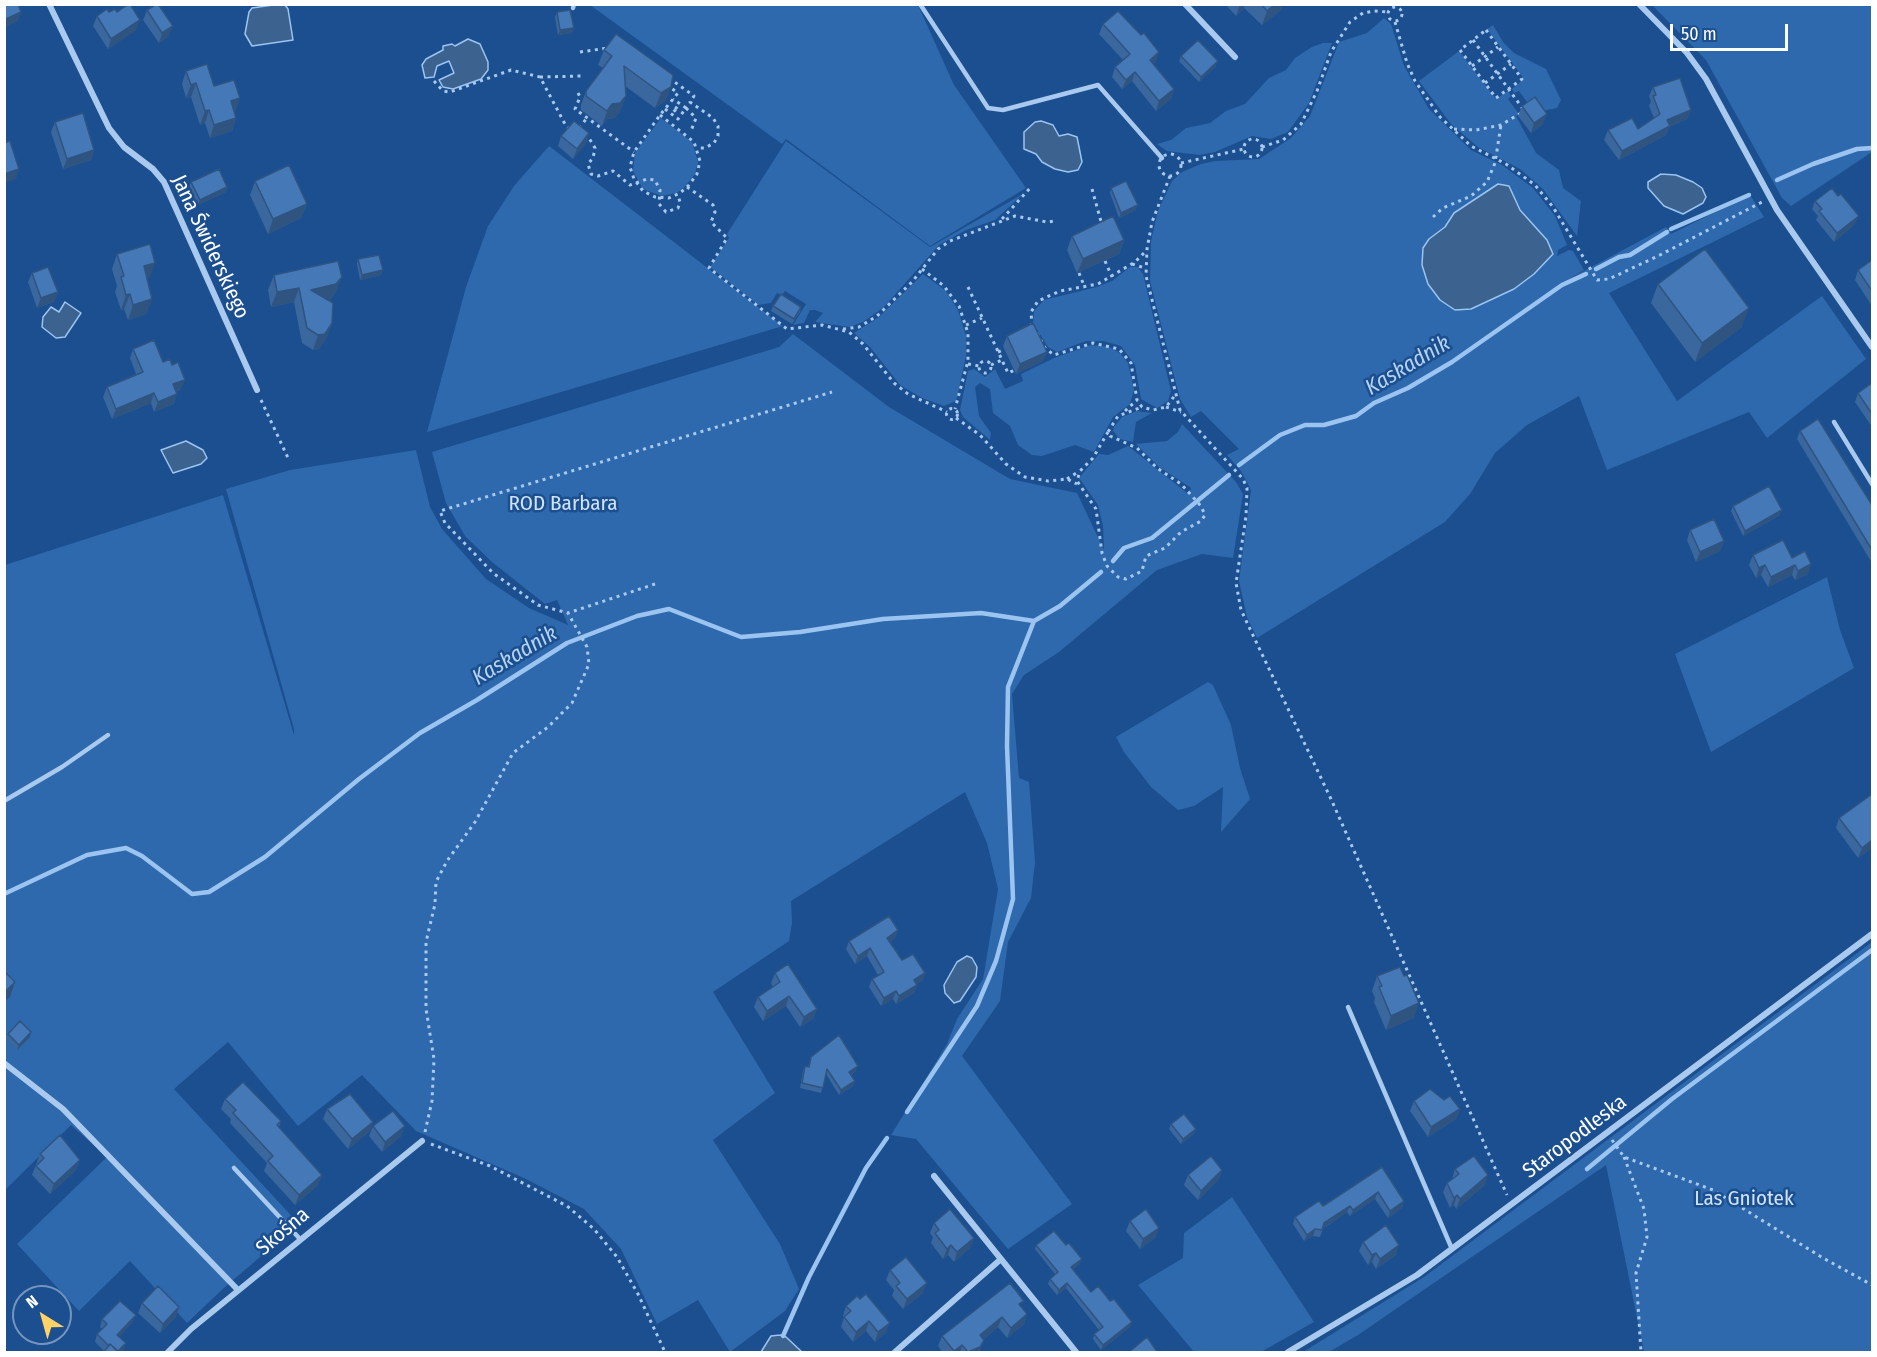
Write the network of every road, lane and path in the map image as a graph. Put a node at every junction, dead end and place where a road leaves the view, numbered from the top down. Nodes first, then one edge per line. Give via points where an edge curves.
1 (49, 4) edge
2 (920, 4) edge
3 (1185, 4) edge
4 (1639, 4) edge
5 (1387, 12) junction
6 (1395, 22) junction
7 (1473, 40) junction
8 (611, 44) edge
9 (1498, 47) junction
10 (580, 52) dead end
11 (1235, 57) dead end
12 (1485, 57) junction
13 (1511, 64) junction
14 (1472, 66) junction
15 (1497, 73) junction
16 (581, 76) dead end
17 (540, 77) junction
18 (668, 77) edge
19 (659, 79) edge
20 (434, 81) dead end
21 (1485, 83) junction
22 (1509, 89) junction
23 (578, 93) dead end
24 (673, 99) junction
25 (669, 104) junction
26 (686, 108) junction
27 (675, 109) junction
28 (665, 110) junction
29 (660, 115) junction
30 (587, 118) junction
31 (1501, 125) junction
32 (579, 128) junction
33 (1453, 129) junction
34 (691, 131) dead end
35 (1262, 147) junction
36 (697, 148) junction
37 (1244, 149) junction
38 (634, 152) junction
39 (1162, 158) dead end
40 (1496, 159) junction
41 (1180, 163) dead end
42 (1170, 176) dead end
43 (636, 183) junction
44 (1031, 187) dead end
45 (687, 188) junction
46 (1092, 189) dead end
47 (678, 195) junction
48 (1772, 197) junction
49 (660, 198) junction
50 (1433, 217) dead end
51 (1000, 220) junction
52 (1056, 221) dead end
53 (1104, 231) edge
54 (1147, 249) junction
55 (1105, 261) edge
56 (1130, 265) junction
57 (1146, 268) junction
58 (922, 269) junction
59 (1079, 273) dead end
60 (1112, 277) junction
61 (968, 287) dead end
62 (1086, 288) junction
63 (982, 318) junction
64 (966, 325) junction
65 (841, 329) junction
66 (1872, 347) edge
67 (1005, 349) dead end
68 (998, 352) junction
69 (1002, 360) junction
70 (968, 364) junction
71 (991, 365) junction
72 (979, 366) junction
73 (1015, 370) dead end
74 (257, 390) joint
75 (832, 392) dead end
76 (1176, 394) junction
77 (1137, 400) junction
78 (1142, 407) junction
79 (1166, 408) junction
80 (955, 409) junction
81 (947, 412) junction
82 (1124, 412) junction
83 (1182, 412) junction
84 (956, 418) junction
85 (1834, 422) dead end
86 (1108, 432) junction
87 (1114, 439) junction
88 (1102, 443) junction
89 (289, 460) dead end
90 (1080, 471) junction
91 (1067, 479) junction
92 (1079, 484) junction
93 (1872, 484) edge
94 (655, 584) dead end
95 (568, 613) junction
96 (108, 735) dead end
97 (4, 801) edge
98 (1872, 933) edge
99 (1348, 1007) dead end
100 (4, 1062) edge
101 (1607, 1134) junction
102 (423, 1141) junction
103 (1624, 1157) junction
104 (234, 1168) dead end
105 (934, 1176) dead end
106 (1511, 1205) junction
107 (300, 1239) junction
108 (1452, 1249) junction
109 (1001, 1259) junction
110 (1872, 1285) edge
111 (238, 1290) junction
112 (168, 1353) edge
113 (665, 1353) edge
114 (895, 1353) edge
115 (1076, 1353) edge
116 (1288, 1353) edge
117 (1641, 1353) edge

1 - 74 street, Jana Świderskiego via 110,128 124,147 164,182
2 - 39 lane via 988,108 1003,110 1098,85
3 - 11 street
4 - 48 street via 1687,53 1706,79
5 - 6 path via 1389,20
5 - 6 path via 1392,7 1400,9 1402,16
5 - 35 path via 1374,10 1350,22 1331,52 1301,123 1283,140
6 - 33 path via 1415,81
7 - 9 path via 1486,30
7 - 12 path
7 - 14 path via 1460,50
8 - 10 path
9 - 12 path
9 - 13 path
12 - 14 path
12 - 15 path
13 - 15 path
13 - 22 path via 1522,79
14 - 21 path
15 - 21 path
15 - 22 path
16 - 17 path
17 - 20 path via 511,70 450,92
17 - 32 path via 566,126 576,134
18 - 36 path via 694,96 690,102 718,126 714,143
19 - 24 path via 678,93
21 - 22 path via 1496,98
22 - 31 path via 1524,111
23 - 30 path via 575,109
24 - 25 path
24 - 27 path
25 - 27 path
25 - 28 path
26 - 27 path
26 - 27 path via 678,119
26 - 34 path via 696,118
27 - 28 path
28 - 29 path
29 - 36 path
29 - 38 path
30 - 32 path
30 - 38 path
31 - 33 path
31 - 40 path
32 - 43 path via 594,144 594,155 587,166 591,174 613,171 628,184
33 - 40 path via 1471,146
35 - 37 path via 1254,139 1245,142
35 - 37 path via 1260,154 1251,158
36 - 45 path via 699,167
37 - 41 path
38 - 43 path via 630,167
40 - 48 path via 1521,173 1544,195 1597,280 1609,279 1658,256
40 - 50 path via 1484,185
42 - 54 path via 1158,203
43 - 49 path
43 - 49 path via 655,180
44 - 51 path
45 - 47 path
45 - 65 path via 714,207 711,222 726,236 709,268 787,329 822,325
46 - 53 path
47 - 49 path
47 - 49 path via 680,206 673,212 662,209
48 - 66 street via 1777,210
51 - 52 path via 1022,216
51 - 58 path via 950,241
54 - 56 path
54 - 57 path
55 - 60 path
56 - 57 path
56 - 60 path
57 - 76 path
58 - 64 path via 944,286
58 - 65 path via 877,316 859,327
59 - 62 path
60 - 62 path
61 - 63 path
62 - 77 path via 1060,291 1038,301 1031,312 1032,327 1054,355 1093,343 1119,349 1133,368
63 - 64 path
63 - 68 path
64 - 70 path
65 - 81 path via 863,344 901,389
67 - 68 path
68 - 69 path
69 - 71 path
69 - 73 path via 1008,374
70 - 72 path
70 - 80 path
71 - 72 path via 983,361
71 - 72 path via 987,373 980,371
74 - 89 path
75 - 95 path via 440,512 445,523 494,573 538,605
76 - 79 path
76 - 83 path
77 - 78 path
77 - 82 path
78 - 79 path
78 - 82 path
79 - 83 path
80 - 81 path
80 - 84 path
81 - 84 path via 949,419
82 - 86 path
83 - 106 path via 1243,479 1248,497 1236,583 1241,610 1331,799
84 - 91 path via 1025,477
85 - 93 lane
86 - 87 path
86 - 88 path
87 - 88 path
87 - 92 path via 1137,448 1191,494 1205,515 1201,521 1181,532 1165,548 1146,556 1142,571 1122,578 1112,573 1106,563 1096,509
88 - 90 path
90 - 91 path
90 - 92 path
91 - 92 path
94 - 95 path
95 - 102 path via 587,647 589,664 572,703 513,753 436,882 426,942 426,1009 434,1059 432,1101
96 - 97 lane
98 - 101 street, Staropodleska
99 - 108 lane
100 - 111 street via 63,1109
101 - 103 path
101 - 106 street, Staropodleska
102 - 107 street, Skośna
102 - 113 path via 490,1166 567,1206 594,1229 617,1257
103 - 110 path via 1713,1190
103 - 117 path via 1644,1209 1647,1237 1636,1273
104 - 107 lane
105 - 109 street
106 - 108 street, Staropodleska
107 - 111 street, Skośna
108 - 116 street, Staropodleska via 1417,1275
109 - 114 street
109 - 115 street
111 - 112 street, Skośna

